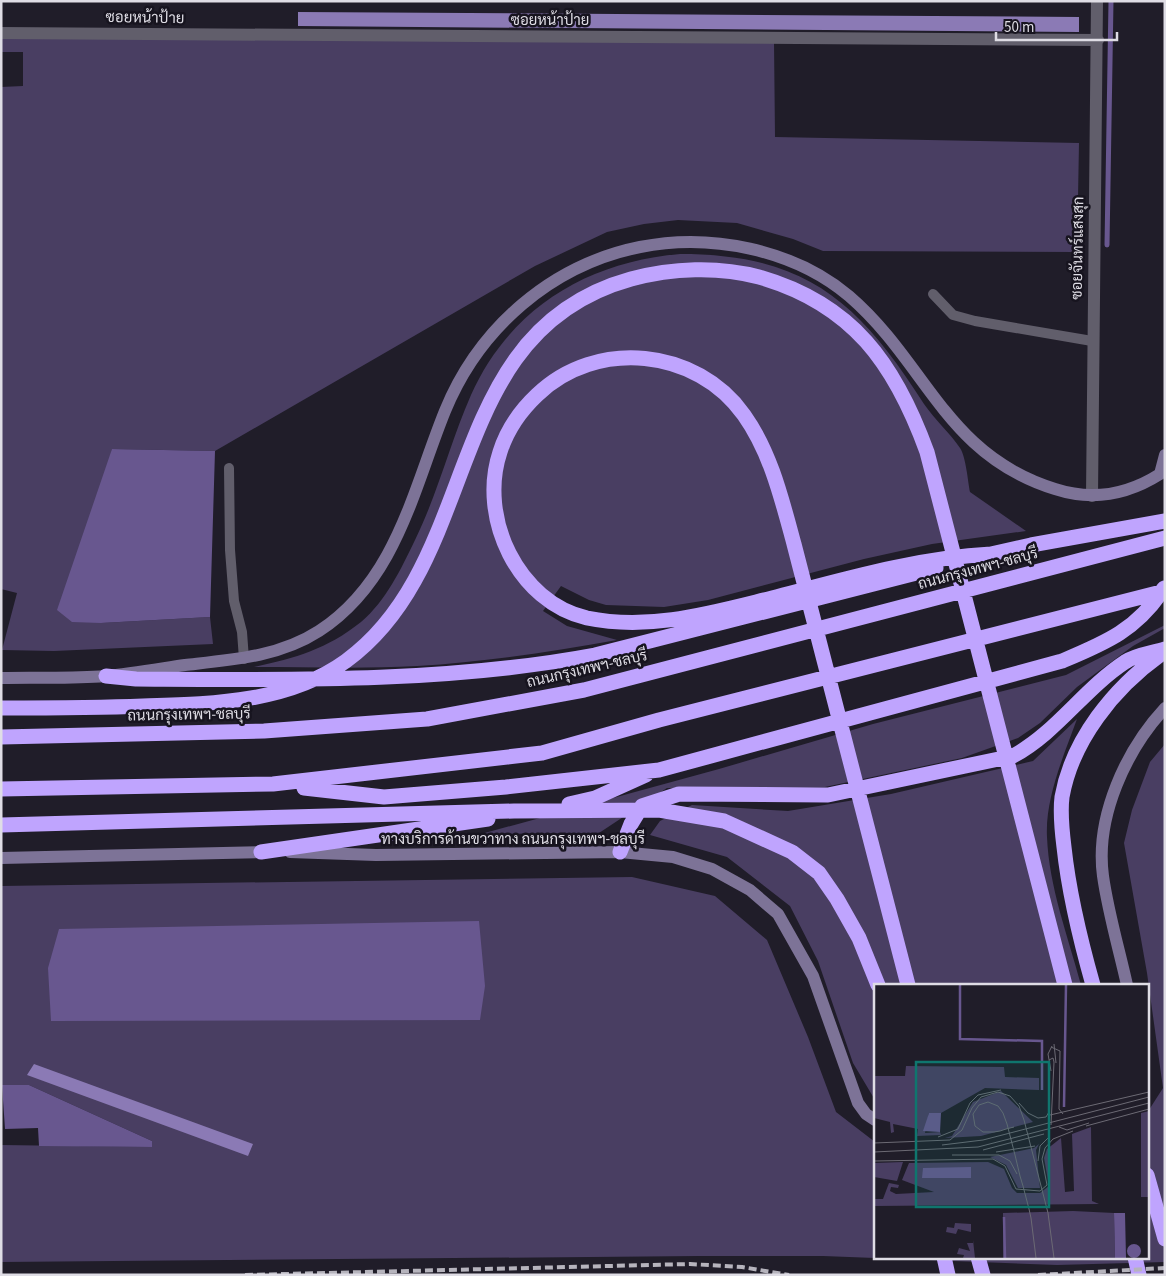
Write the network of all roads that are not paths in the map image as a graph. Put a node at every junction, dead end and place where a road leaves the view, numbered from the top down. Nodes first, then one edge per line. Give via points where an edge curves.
1 (1097, 1) edge
2 (1, 33) edge
3 (1098, 40) junction
4 (933, 294) dead end
5 (1092, 341) junction
6 (1165, 455) edge
7 (229, 468) dead end
8 (1092, 496) junction
9 (1165, 521) edge
10 (1165, 538) edge
11 (991, 554) junction
12 (1165, 587) edge
13 (805, 589) edge
14 (805, 589) edge
15 (805, 589) edge
16 (805, 589) edge
17 (1165, 591) edge
18 (1165, 650) edge
19 (244, 659) junction
20 (106, 676) junction
21 (1, 678) edge
22 (1, 708) edge
23 (1165, 708) edge
24 (1, 737) edge
25 (659, 770) junction
26 (273, 784) junction
27 (1, 789) edge
28 (1, 826) edge
29 (261, 852) junction
30 (620, 852) junction
31 (1, 858) edge
32 (878, 984) edge
33 (908, 984) edge
34 (1065, 984) edge
35 (1093, 984) edge
36 (1127, 984) edge
37 (874, 1119) edge
38 (1148, 1179) edge
39 (1165, 1239) edge
40 (944, 1258) edge
41 (978, 1258) edge
42 (1135, 1258) edge
43 (948, 1275) edge
44 (983, 1275) edge
45 (1139, 1275) edge

1 - 3 street, ซอยจันทร์แสงสุก
2 - 3 street, ซอยหน้าป้าย
3 - 5 street, ซอยจันทร์แสงสุก
4 - 5 lane via 953,315 975,322
5 - 8 street, ซอยจันทร์แสงสุก
6 - 8 main road via 1160,474 1140,487 1117,494
7 - 19 lane via 234,601 242,632
8 - 19 main road via 1068,493 1018,476 979,449 955,426 872,320 829,281 780,258 724,244 698,242 642,247 613,253 561,276 497,327 458,383 405,521 376,577 318,631 296,643
9 - 11 highway
10 - 24 highway, ถนนกรุงเทพฯ-ชลบุรี via 584,690 427,719 264,731
11 - 13 highway via 956,556 892,567
11 - 20 highway via 595,655 546,664 431,675 336,679 136,679
12 - 25 highway via 1150,610 1111,640 1062,661
14 - 15 highway via 651,623 612,622 585,617 550,600 522,576 504,544 496,513 494,497 499,455 508,433 526,407 562,375 587,364 632,356 677,365 696,373 724,393 744,414 760,443 781,499
16 - 33 highway
17 - 26 highway via 542,753
18 - 30 highway via 1126,661 1102,679 1030,747 1013,756 828,795 679,794 642,806
18 - 35 highway via 1112,697 1084,739 1062,798 1067,872
19 - 20 main road
20 - 21 main road
22 - 34 highway via 222,703 259,697 322,676 381,630 404,600 427,558 488,403 514,360 537,333 585,298 614,284 667,272 714,270 744,273 793,289 838,314 875,351 903,392 932,468
23 - 36 main road via 1140,736 1127,760 1112,799 1104,838 1103,876
25 - 26 highway via 506,787 384,796
25 - 29 highway via 595,798 520,814
26 - 27 highway
28 - 32 highway via 514,811 659,810 724,821 792,852 819,873 859,938
29 - 30 main road, ทางบริการด้านขวาทาง ถนนกรุงเทพฯ-ชลบุรี via 376,855
29 - 31 main road, ทางบริการด้านขวาทาง ถนนกรุงเทพฯ-ชลบุรี
30 - 37 main road, ทางบริการด้านขวาทาง ถนนกรุงเทพฯ-ชลบุรี via 674,857 712,869 750,890 778,914 813,976 858,1102
38 - 39 highway
40 - 43 highway
41 - 44 highway
42 - 45 highway

